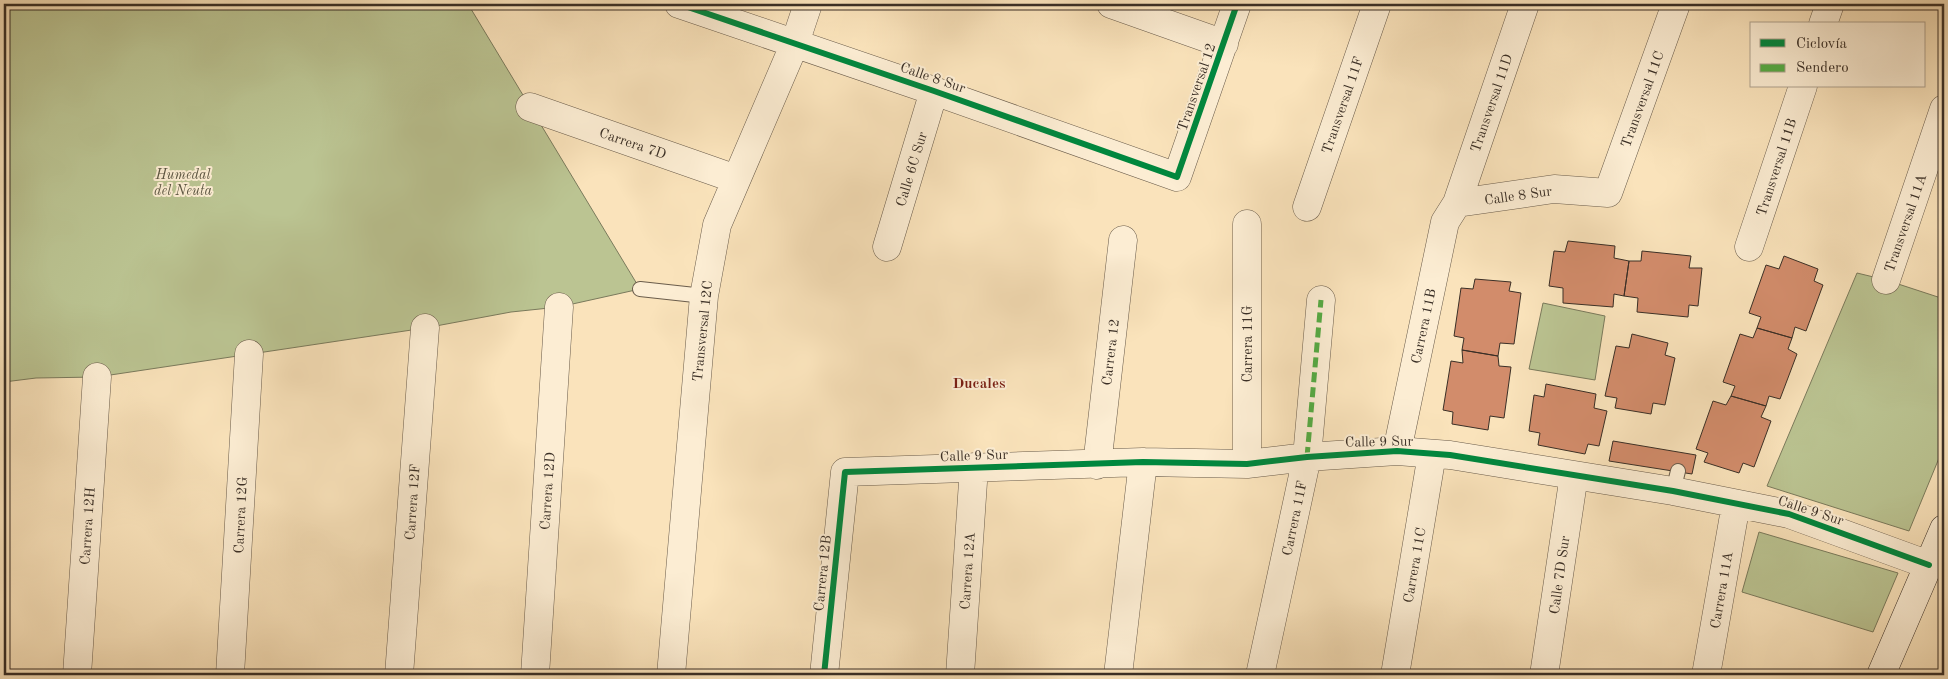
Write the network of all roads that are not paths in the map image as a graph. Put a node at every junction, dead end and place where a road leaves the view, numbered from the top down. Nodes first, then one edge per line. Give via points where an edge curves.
1 (679, 4) edge
2 (808, 4) edge
3 (1111, 4) edge
4 (1237, 4) edge
5 (1377, 4) edge
6 (1525, 4) edge
7 (1676, 4) edge
8 (1830, 4) edge
9 (1824, 22) edge
10 (795, 43) junction
11 (1224, 44) junction
12 (1802, 88) edge
13 (934, 91) junction
14 (530, 107) dead end
15 (1944, 109) edge
16 (1177, 177) joint
17 (736, 179) junction
18 (1608, 193) joint
19 (1457, 203) junction
20 (1307, 207) dead end
21 (1247, 224) dead end
22 (1123, 240) dead end
23 (887, 247) dead end
24 (1749, 247) dead end
25 (1886, 280) dead end
26 (640, 290) dead end
27 (704, 296) junction
28 (1322, 300) dead end
29 (559, 307) dead end
30 (425, 328) dead end
31 (249, 354) dead end
32 (97, 377) dead end
33 (1397, 451) junction
34 (1432, 454) junction
35 (1307, 457) junction
36 (1143, 462) junction
37 (1247, 464) junction
38 (1097, 465) junction
39 (974, 467) junction
40 (845, 472) joint
41 (1574, 475) junction
42 (1736, 504) junction
43 (1944, 529) edge
44 (1929, 565) junction
45 (77, 675) edge
46 (230, 675) edge
47 (399, 675) edge
48 (535, 675) edge
49 (670, 675) edge
50 (824, 675) edge
51 (960, 675) edge
52 (1118, 675) edge
53 (1260, 675) edge
54 (1395, 675) edge
55 (1544, 675) edge
56 (1706, 675) edge
57 (1881, 675) edge

1 - 10 street, Calle 8 Sur
2 - 10 street, Transversal 12C
3 - 11 street
4 - 11 street, Transversal 12
5 - 20 street, Transversal 11F
6 - 19 street, Transversal 11D
7 - 18 street, Transversal 11C
8 - 9 street
10 - 13 street, Calle 8 Sur
10 - 17 street, Transversal 12C
11 - 16 street, Transversal 12
12 - 24 street, Transversal 11B
13 - 16 street, Calle 8 Sur
13 - 23 street, Calle 6C Sur
14 - 17 street, Carrera 7D
15 - 25 street, Transversal 11A
17 - 27 street, Transversal 12C via 717,225
18 - 19 street, Calle 8 Sur via 1554,189
19 - 33 street, Carrera 11B via 1445,222
21 - 37 street, Carrera 11G
22 - 38 street, Carrera 12
26 - 27 lane
27 - 49 street, Transversal 12C
28 - 35 street, Carrera 11F
29 - 48 street, Carrera 12D
30 - 47 street, Carrera 12F
31 - 46 street, Carrera 12G
32 - 45 street, Carrera 12H
33 - 34 street, Calle 9 Sur
33 - 35 street, Calle 9 Sur
34 - 41 street, Calle 9 Sur
34 - 54 street, Carrera 11C
35 - 37 street, Calle 9 Sur
35 - 53 street, Carrera 11F
36 - 37 street, Calle 9 Sur
36 - 38 street, Calle 9 Sur
36 - 52 street
38 - 39 street, Calle 9 Sur
39 - 40 street, Calle 9 Sur
39 - 51 street, Carrera 12A
40 - 50 street, Carrera 12B
41 - 42 street, Calle 9 Sur via 1676,481
41 - 55 street, Calle 7D Sur
42 - 44 street, Calle 9 Sur via 1789,514
42 - 56 street, Carrera 11A
43 - 44 street
44 - 57 street

